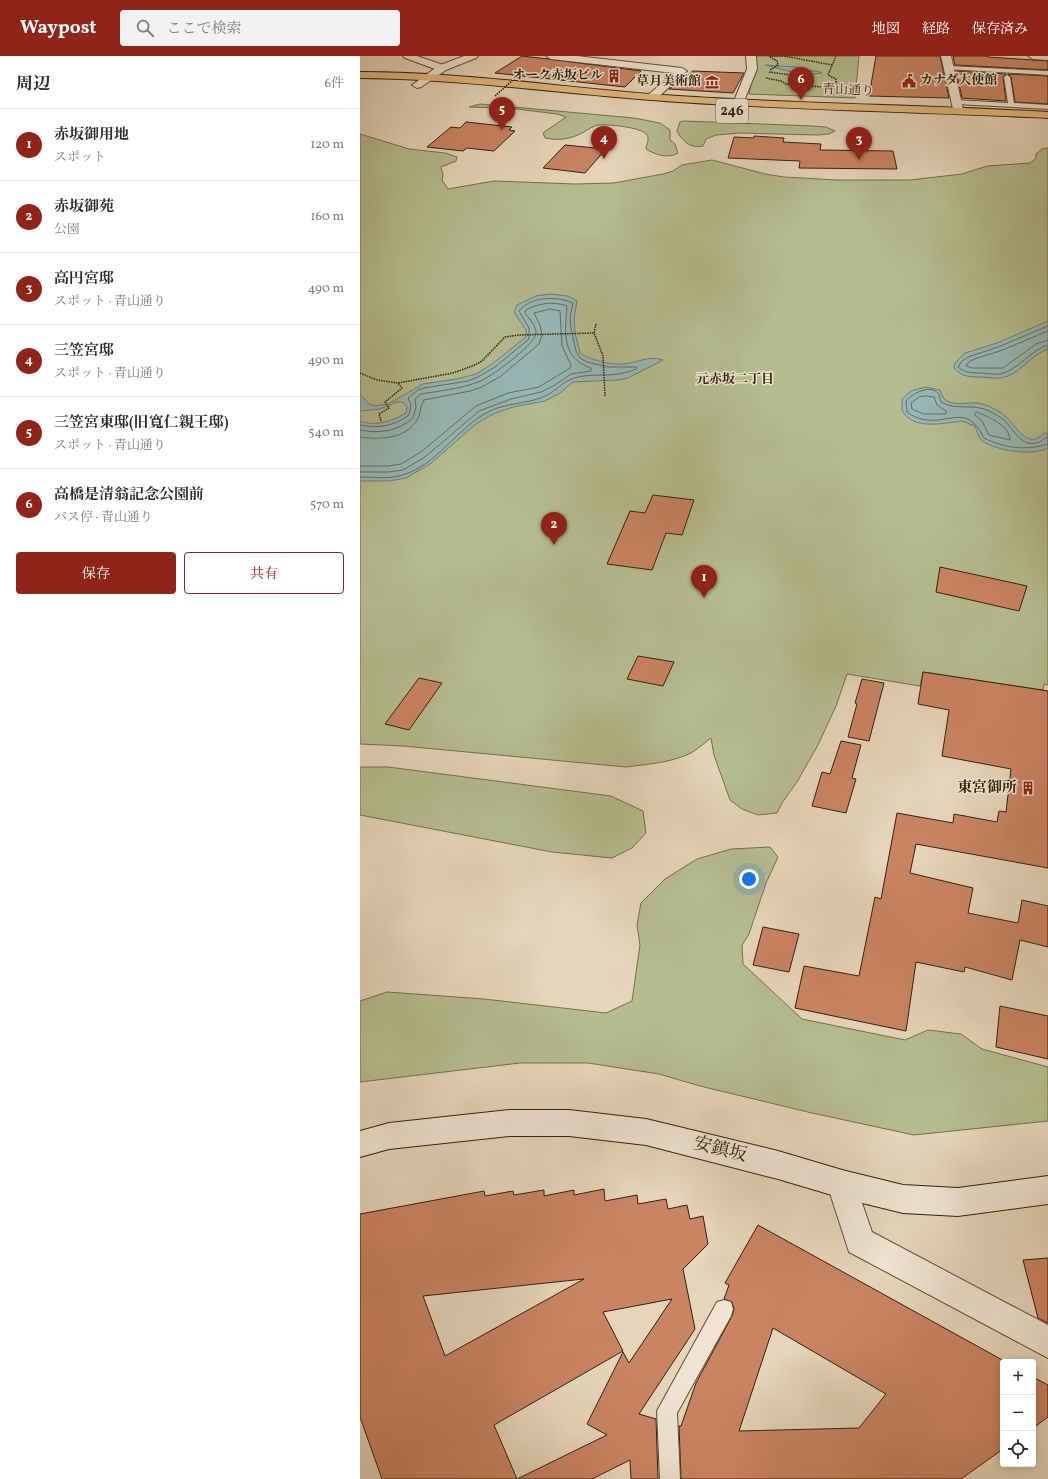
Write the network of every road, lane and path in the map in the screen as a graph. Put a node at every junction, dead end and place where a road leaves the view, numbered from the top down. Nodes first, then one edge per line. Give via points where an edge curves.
1 (408, 56) edge
2 (473, 56) edge
3 (551, 56) edge
4 (751, 56) edge
5 (769, 56) edge
6 (785, 56) edge
7 (836, 56) edge
8 (946, 56) edge
9 (1033, 56) edge
10 (1048, 57) edge
11 (832, 65) junction
12 (773, 67) dead end
13 (949, 68) junction
14 (437, 71) junction
15 (768, 72) dead end
16 (1048, 73) edge
17 (360, 75) edge
18 (784, 75) junction
19 (764, 77) dead end
20 (1007, 77) dead end
21 (514, 79) dead end
22 (777, 80) junction
23 (360, 84) edge
24 (417, 85) junction
25 (806, 86) junction
26 (834, 88) junction
27 (831, 93) dead end
28 (495, 96) dead end
29 (652, 97) junction
30 (739, 101) junction
31 (1011, 104) junction
32 (957, 106) junction
33 (1048, 107) edge
34 (1048, 114) edge
35 (1048, 124) edge
36 (596, 324) dead end
37 (594, 333) junction
38 (360, 373) edge
39 (398, 383) junction
40 (605, 396) dead end
41 (381, 420) dead end
42 (360, 1144) edge
43 (842, 1184) junction
44 (1048, 1190) edge
45 (724, 1309) dead end
46 (1048, 1342) edge
47 (670, 1479) edge

1 - 14 street
2 - 14 street
3 - 29 street via 682,71
4 - 30 street via 752,69
5 - 6 path
5 - 12 path via 777,60 778,65
6 - 11 path
7 - 11 path
8 - 13 street
9 - 10 street
11 - 26 path via 828,75 836,79
13 - 16 lane
13 - 32 street
14 - 17 highway, 青山通り / 246
14 - 24 street
14 - 29 highway, 青山通り / 246
15 - 18 path
18 - 22 path
18 - 25 path via 805,78
19 - 22 path
20 - 31 lane
21 - 28 path, bridge
22 - 25 path via 786,84
23 - 24 highway, 青山通り / 246
24 - 35 highway, 青山通り / 246 via 679,109
25 - 26 path
26 - 27 path
29 - 30 highway, 青山通り / 246
30 - 32 highway, 青山通り / 246
31 - 32 lane
31 - 33 lane
32 - 34 highway, 青山通り / 246
36 - 37 path
37 - 39 path via 505,337 482,361 469,368
37 - 40 path via 603,356
38 - 39 path via 377,380
39 - 41 path via 402,388 385,402 389,408 379,414
42 - 43 street, 安鎮坂 via 389,1136 509,1123 569,1123 646,1132 778,1164
43 - 44 street, 安鎮坂 via 902,1199 958,1202
43 - 46 street via 860,1242
45 - 47 lane via 667,1411

